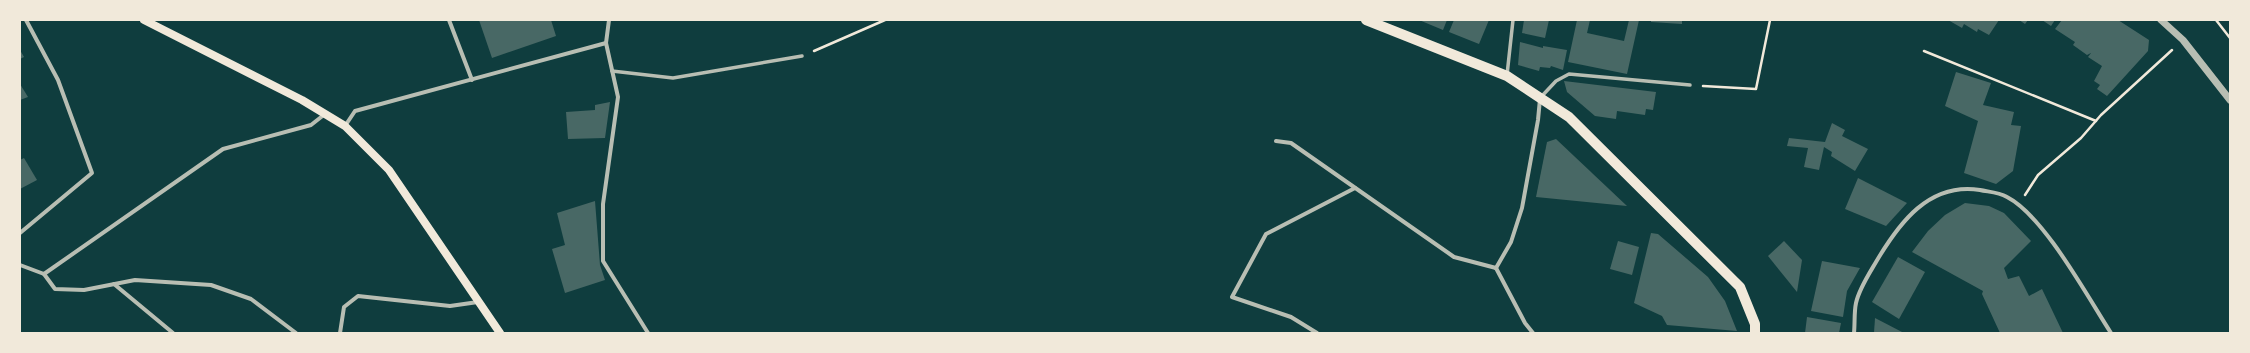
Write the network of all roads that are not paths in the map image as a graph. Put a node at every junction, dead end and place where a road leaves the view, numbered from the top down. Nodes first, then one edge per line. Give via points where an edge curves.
1 (26, 20) edge
2 (144, 20) edge
3 (450, 20) edge
4 (609, 20) edge
5 (1366, 20) edge
6 (1513, 20) edge
7 (2161, 20) edge
8 (606, 43) junction
9 (802, 56) road end
10 (612, 71) junction
11 (1507, 76) junction
12 (472, 80) junction
13 (1690, 85) road end
14 (1540, 98) junction
15 (2230, 100) edge
16 (325, 114) junction
17 (345, 126) junction
18 (1276, 141) dead end
19 (1355, 188) junction
20 (20, 233) edge
21 (20, 265) edge
22 (1496, 268) junction
23 (44, 274) junction
24 (114, 284) junction
25 (479, 302) junction
26 (173, 333) edge
27 (296, 333) edge
28 (340, 333) edge
29 (500, 333) edge
30 (648, 333) edge
31 (1317, 333) edge
32 (1533, 333) edge
33 (1755, 333) edge
34 (1854, 333) edge
35 (2110, 333) edge

1 - 20 street via 58,80 92,173
2 - 16 main road
3 - 12 street
4 - 8 street
5 - 11 main road
6 - 11 street
7 - 15 street via 2183,40
8 - 10 street
8 - 12 street
9 - 10 street via 673,78
10 - 30 street via 618,97 603,204 603,261
11 - 14 main road
12 - 17 street via 355,111
13 - 14 street via 1569,74 1556,81
14 - 22 street via 1522,208 1511,242
14 - 33 main road via 1569,117 1740,288 1755,324
16 - 17 main road
16 - 23 street via 311,125 223,148
17 - 25 main road via 389,170
18 - 19 street via 1290,143
19 - 22 street via 1454,257
19 - 31 street via 1266,234 1232,297 1291,317
21 - 23 street
22 - 32 street via 1525,323
23 - 24 street via 55,289 84,290
24 - 26 street
24 - 27 street via 135,280 211,285 251,300
25 - 28 street via 450,306 358,296 344,307
25 - 29 main road
34 - 35 street via 1856,303 1870,273 1905,218 1927,200 1949,191 1971,189 1997,193 2016,204 2048,237

